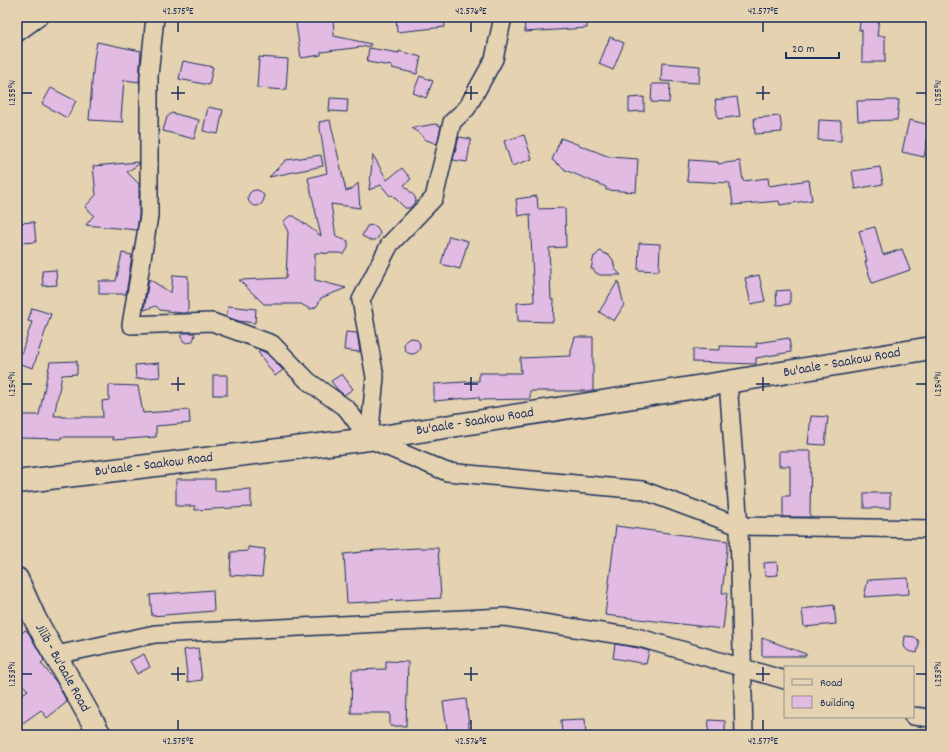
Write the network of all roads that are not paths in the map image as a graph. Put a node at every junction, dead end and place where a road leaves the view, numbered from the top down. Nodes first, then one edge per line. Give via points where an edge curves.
1 (39, 17) edge
2 (155, 17) edge
3 (503, 17) edge
4 (17, 33) edge
5 (931, 348) edge
6 (728, 382) junction
7 (369, 439) junction
8 (17, 482) edge
9 (739, 526) junction
10 (931, 529) edge
11 (17, 579) edge
12 (56, 655) junction
13 (742, 668) junction
14 (784, 680) edge
15 (914, 716) edge
16 (931, 718) edge
17 (100, 735) edge
18 (744, 735) edge

1 - 4 street
2 - 7 street via 149,76 149,216 131,325 212,322 272,344 308,381 347,409
3 - 7 street via 494,59 467,108 452,122 434,198 390,244 361,300 376,377
5 - 6 main road, Bu'aale - Saakow Road
6 - 7 main road, Bu'aale - Saakow Road
6 - 9 street
7 - 8 main road, Bu'aale - Saakow Road
7 - 9 street via 446,472 642,490
9 - 10 street
9 - 13 street
11 - 12 main road, Jilib - Bu'aale Road via 35,619
12 - 13 street via 155,634 504,617 640,638
12 - 17 main road, Jilib - Bu'aale Road
13 - 14 street
13 - 18 street
15 - 16 street

